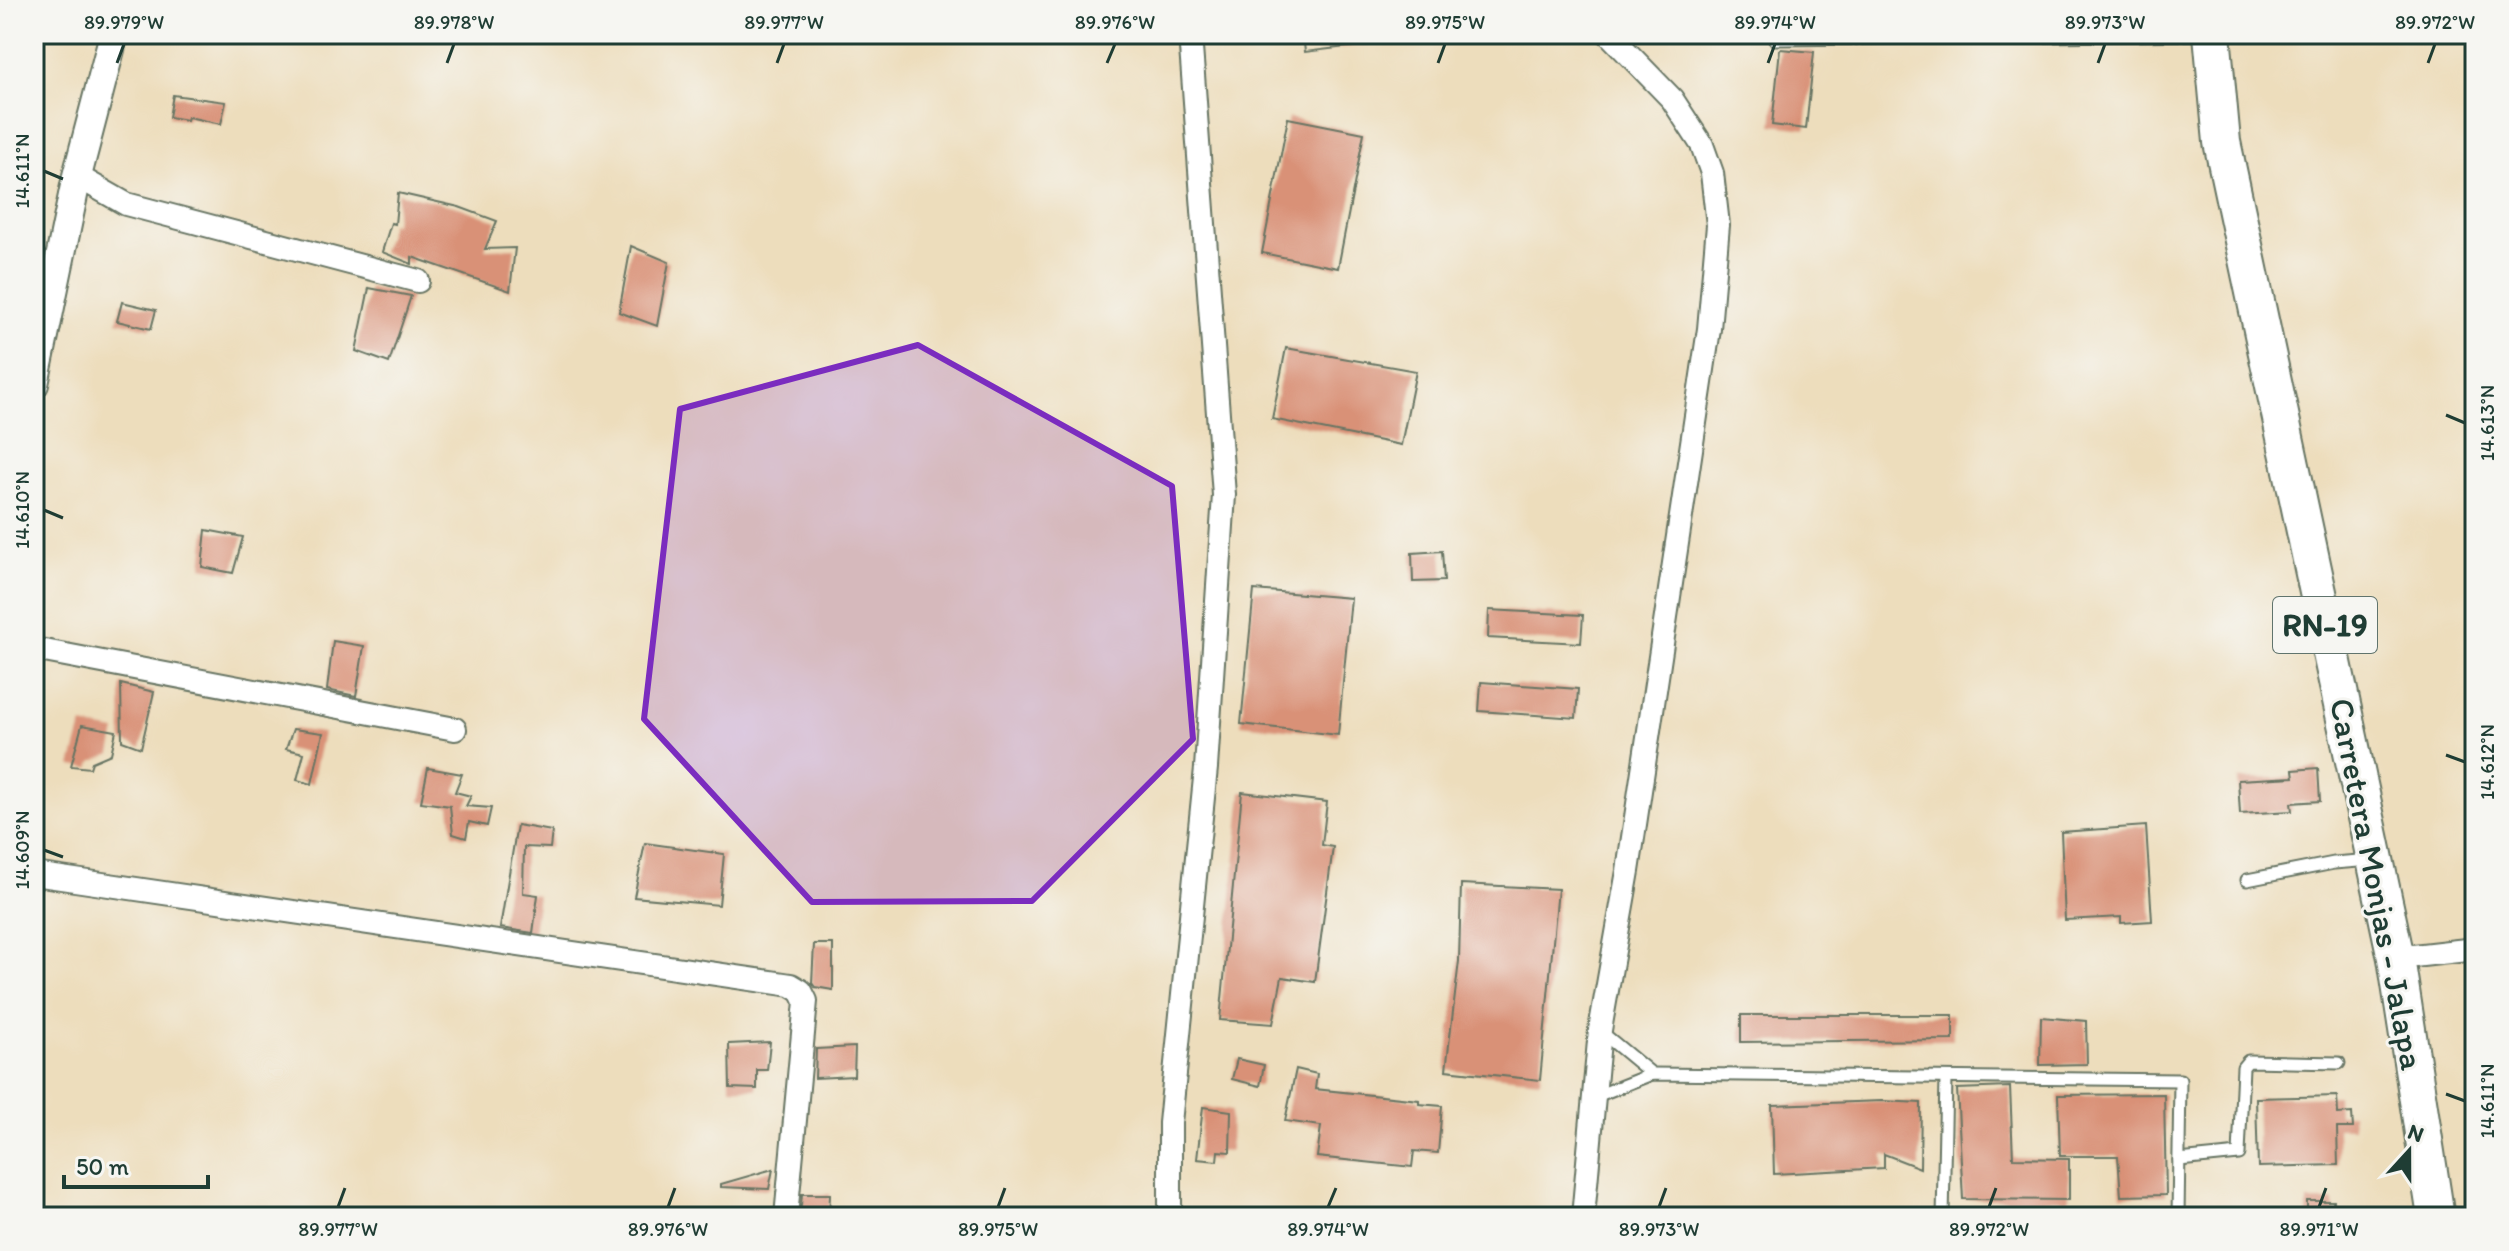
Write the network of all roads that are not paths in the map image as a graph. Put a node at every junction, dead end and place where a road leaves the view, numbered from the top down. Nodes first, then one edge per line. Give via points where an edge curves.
1 (114, 34) edge
2 (1190, 34) edge
3 (1609, 34) edge
4 (1775, 34) edge
5 (2212, 34) edge
6 (77, 176) junction
7 (418, 281) dead end
8 (34, 384) edge
9 (34, 649) edge
10 (455, 729) dead end
11 (2376, 860) junction
12 (34, 874) edge
13 (2247, 880) dead end
14 (2475, 949) edge
15 (2396, 958) junction
16 (1600, 1030) junction
17 (2339, 1063) dead end
18 (1652, 1074) junction
19 (1946, 1079) junction
20 (1594, 1097) junction
21 (2179, 1160) junction
22 (786, 1217) edge
23 (1170, 1217) edge
24 (1583, 1217) edge
25 (1943, 1217) edge
26 (2178, 1217) edge
27 (2436, 1217) edge

1 - 6 street
2 - 23 street via 1224,495 1206,768 1170,1123
3 - 16 street via 1672,99 1702,145 1712,173 1718,225 1707,344
4 - 5 lane via 1775,39
5 - 11 main road, Carretera Monjas - Jalapa / RN-19 via 2222,142
6 - 7 street via 140,209
6 - 8 street
9 - 10 street
11 - 13 lane
11 - 15 main road, Carretera Monjas - Jalapa / RN-19
12 - 22 street via 791,985 806,1001
14 - 15 street
15 - 27 main road, Carretera Monjas - Jalapa / RN-19
16 - 18 lane
16 - 20 street
17 - 21 lane via 2248,1061 2243,1067 2239,1154
18 - 19 lane
18 - 20 lane
19 - 21 lane via 2180,1080
19 - 25 lane
20 - 24 street
21 - 26 lane

